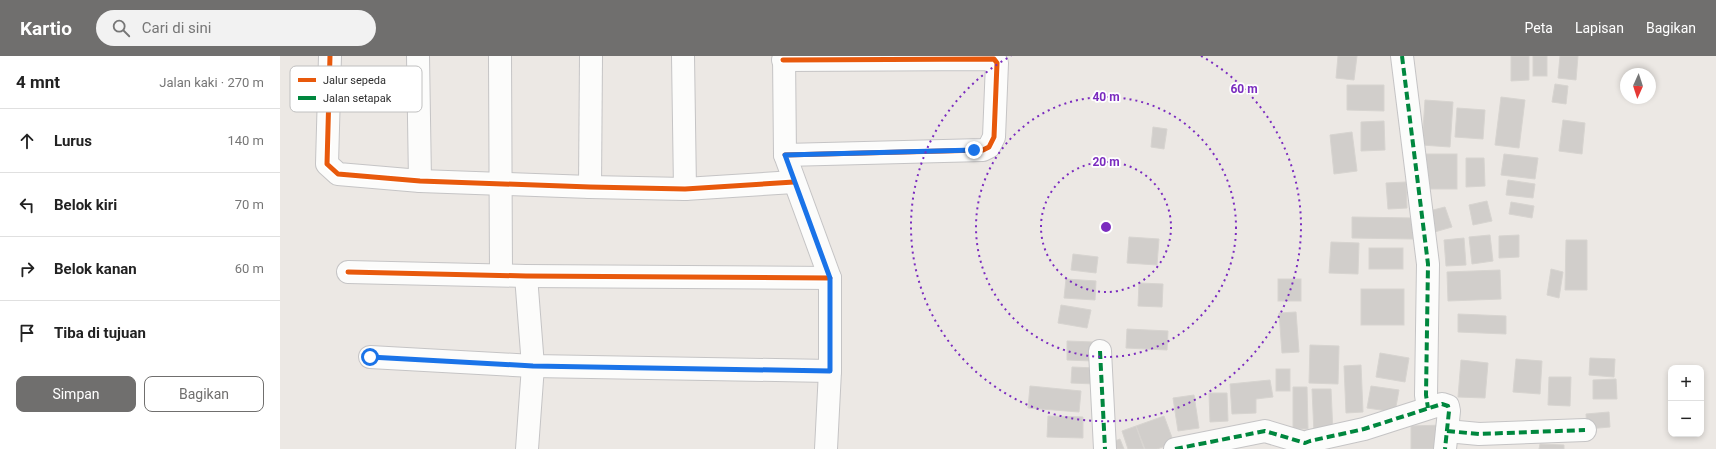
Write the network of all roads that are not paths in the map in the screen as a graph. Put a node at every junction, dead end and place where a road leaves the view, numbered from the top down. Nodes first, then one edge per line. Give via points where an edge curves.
1 (330, 56) edge
2 (418, 56) edge
3 (500, 56) edge
4 (591, 56) edge
5 (683, 56) edge
6 (1402, 56) edge
7 (784, 58) edge
8 (330, 66) edge
9 (418, 66) edge
10 (328, 112) edge
11 (419, 112) edge
12 (785, 155) junction
13 (420, 181) junction
14 (794, 182) junction
15 (502, 184) junction
16 (590, 187) junction
17 (686, 189) junction
18 (348, 272) dead end
19 (500, 274) junction
20 (526, 276) junction
21 (830, 278) junction
22 (1100, 351) dead end
23 (370, 357) dead end
24 (533, 366) junction
25 (830, 371) junction
26 (1428, 408) junction
27 (1585, 430) dead end
28 (1446, 440) edge
29 (1305, 446) edge
30 (527, 449) edge
31 (826, 449) edge
32 (1105, 449) edge
33 (1175, 449) edge

1 - 8 street
2 - 9 street
3 - 15 street
4 - 16 street
5 - 17 street
6 - 26 street via 1428,264
7 - 12 street
7 - 12 street via 994,58 997,63 994,137 989,147 983,150
10 - 13 street via 327,164 338,174
11 - 13 street
12 - 14 street
13 - 15 street
14 - 17 street
14 - 21 street
15 - 16 street
15 - 19 street
16 - 17 street
18 - 19 street
19 - 20 street
20 - 21 street
20 - 24 street
21 - 25 street
22 - 32 street
23 - 24 street
24 - 25 street
24 - 30 street
25 - 31 street
26 - 28 street via 1442,404 1448,406
26 - 29 street via 1364,429 1310,441
27 - 28 street via 1478,434
29 - 33 street via 1265,431

